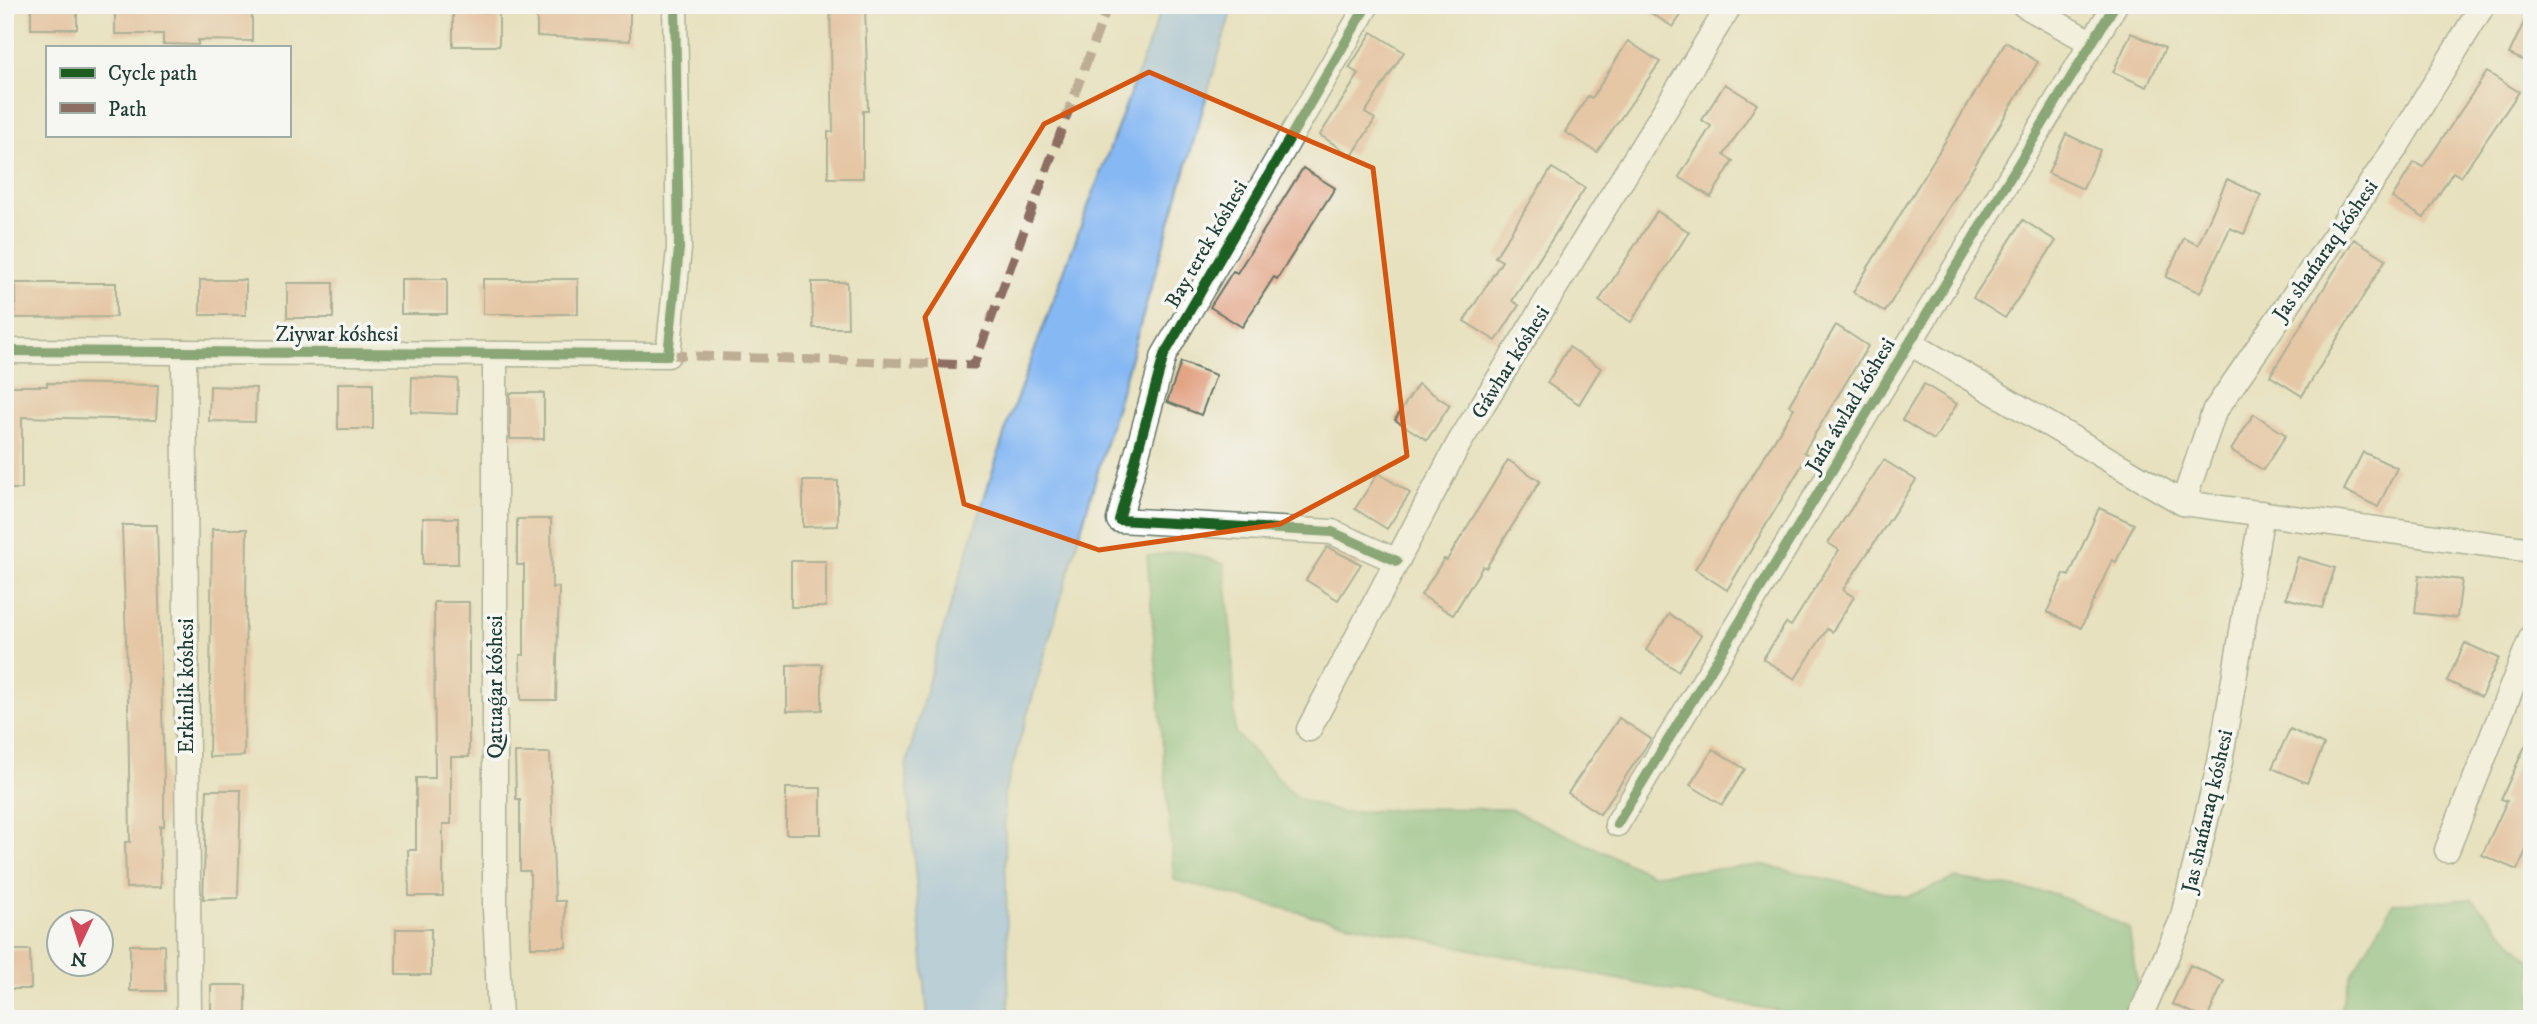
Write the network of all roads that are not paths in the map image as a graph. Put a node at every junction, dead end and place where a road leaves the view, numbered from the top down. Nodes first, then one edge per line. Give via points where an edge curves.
1 (675, 5) edge
2 (1367, 5) edge
3 (1730, 5) edge
4 (2024, 5) edge
5 (2115, 5) edge
6 (2483, 5) edge
7 (2092, 43) junction
8 (1910, 343) junction
9 (5, 351) edge
10 (184, 352) junction
11 (495, 354) junction
12 (2183, 503) junction
13 (2262, 513) junction
14 (2532, 550) edge
15 (1397, 561) junction
16 (2532, 636) edge
17 (1309, 729) dead end
18 (1617, 824) dead end
19 (2447, 850) dead end
20 (189, 1019) edge
21 (500, 1019) edge
22 (2139, 1019) edge

1 - 11 street, Ziywar kóshesi via 679,249 668,355
2 - 15 street, Bay terek kóshesi via 1164,355 1119,520 1332,531
3 - 15 street, Gáwhar kóshesi via 1459,443
4 - 7 street
5 - 7 street, Jańa áwlad kóshesi
6 - 12 street, Jas shańaraq kóshesi via 2396,147 2214,412
7 - 8 street, Jańa áwlad kóshesi
8 - 12 street
8 - 18 street, Jańa áwlad kóshesi
9 - 10 street, Ziywar kóshesi
10 - 11 street, Ziywar kóshesi
10 - 20 street, Erkinlik kóshesi
11 - 21 street, Qattıaǵar kóshesi via 495,909
12 - 13 street
13 - 14 street
13 - 22 street, Jas shańaraq kóshesi via 2220,762 2182,919
15 - 17 street, Gáwhar kóshesi
16 - 19 street

